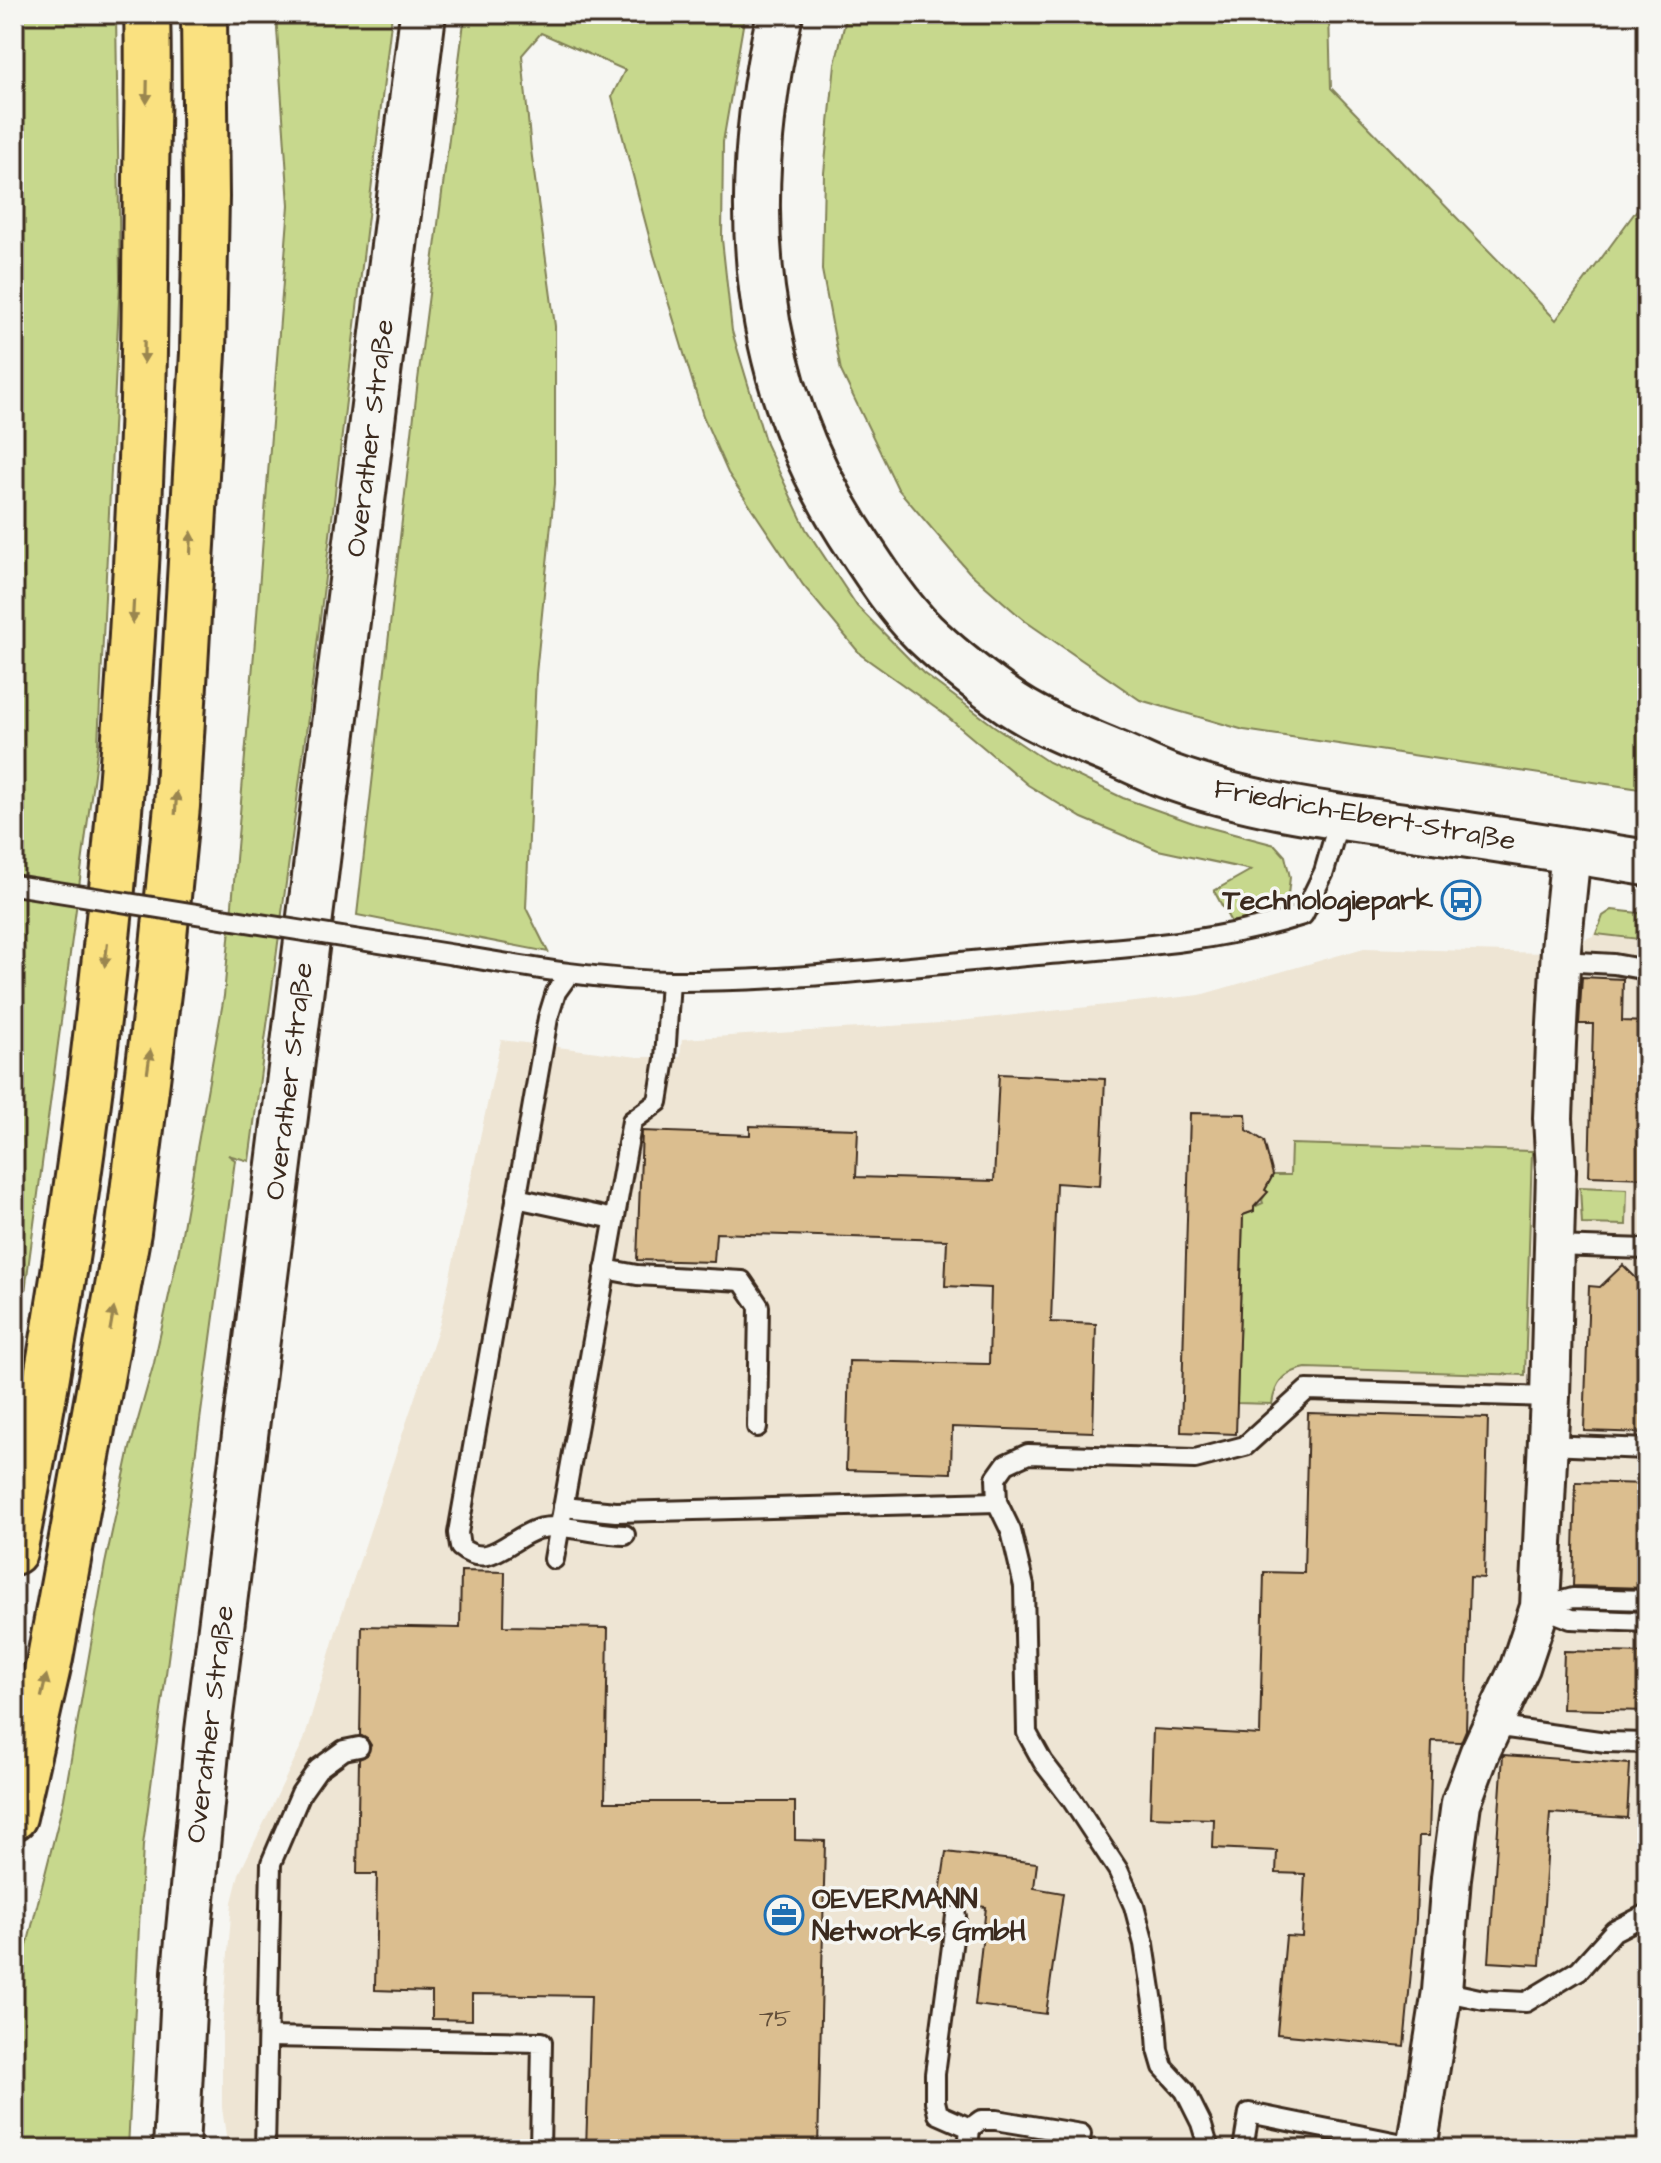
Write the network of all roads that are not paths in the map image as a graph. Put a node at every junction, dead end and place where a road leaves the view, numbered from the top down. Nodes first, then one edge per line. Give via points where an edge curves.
1 (147, 14) edge
2 (204, 14) edge
3 (232, 14) edge
4 (423, 14) edge
5 (780, 14) edge
6 (203, 353) junction
7 (1340, 817) junction
8 (1571, 851) junction
9 (1647, 863) edge
10 (14, 885) edge
11 (1561, 961) junction
12 (1647, 970) edge
13 (569, 974) junction
14 (670, 981) junction
15 (516, 1198) junction
16 (614, 1219) junction
17 (1554, 1246) junction
18 (1647, 1249) edge
19 (605, 1269) junction
20 (1550, 1397) junction
21 (757, 1427) dead end
22 (1547, 1445) junction
23 (1647, 1449) edge
24 (997, 1502) junction
25 (563, 1507) junction
26 (560, 1528) junction
27 (625, 1535) dead end
28 (14, 1552) edge
29 (554, 1559) dead end
30 (1647, 1600) edge
31 (1540, 1607) junction
32 (1647, 1622) edge
33 (1493, 1726) junction
34 (1647, 1743) edge
35 (359, 1747) dead end
36 (14, 1817) edge
37 (1647, 1914) edge
38 (956, 1916) dead end
39 (1442, 1991) junction
40 (268, 2037) junction
41 (970, 2128) junction
42 (1418, 2148) edge
43 (176, 2149) edge
44 (265, 2149) edge
45 (540, 2149) edge
46 (968, 2149) edge
47 (1079, 2149) edge
48 (1209, 2149) edge
49 (1243, 2149) edge

1 -> 28 highway via 140,488 116,868 47,1387
2 - 6 highway
3 - 6 highway via 231,143
4 - 43 main road, Overather Straße via 208,1731 185,1972
5 - 7 main road, Friedrich-Ebert-Straße via 763,106 757,178 763,303 776,372 796,430 820,483 879,577 924,633 1004,699 1053,728 1165,775 1237,797
36 -> 6 highway via 50,1658 128,1232 177,806
7 - 8 main road, Friedrich-Ebert-Straße
7 - 14 lane via 1324,872 1303,915 1264,928 1193,941 771,979
8 - 9 main road, Friedrich-Ebert-Straße
8 - 11 street
10 - 13 lane, bridge
11 - 12 lane
11 - 17 street via 1553,1116
13 - 14 lane
13 - 15 lane via 548,1018
14 - 16 lane via 658,1102 632,1121
15 - 16 lane
15 - 26 lane via 458,1533 460,1547 470,1556 485,1556 539,1528
16 - 19 lane
17 - 18 lane
17 - 20 street
19 - 21 lane via 742,1281 759,1306
19 - 25 lane
20 - 22 street
20 - 24 lane via 1307,1390 1245,1446 1195,1459 1028,1454 1006,1464 996,1478
22 - 23 lane
22 - 31 street
24 - 25 lane via 616,1512
24 - 48 lane via 1011,1531 1024,1586 1027,1733 1118,1870 1134,1906 1163,2067 1185,2091
25 - 26 lane
26 - 27 lane
26 - 29 lane
30 - 31 lane via 1573,1598
31 - 32 lane via 1571,1619
31 - 33 street
33 - 34 lane
33 - 39 street via 1461,1803
35 - 40 lane via 344,1750 318,1769 301,1793 271,1863
37 - 39 lane via 1614,1931 1579,1970 1526,2002
38 - 41 lane via 935,2101 938,2114
39 - 42 street
40 - 44 lane
40 - 45 lane via 542,2042
41 - 46 lane
41 - 47 lane via 981,2120 996,2120 1081,2134
42 - 49 lane via 1249,2113

